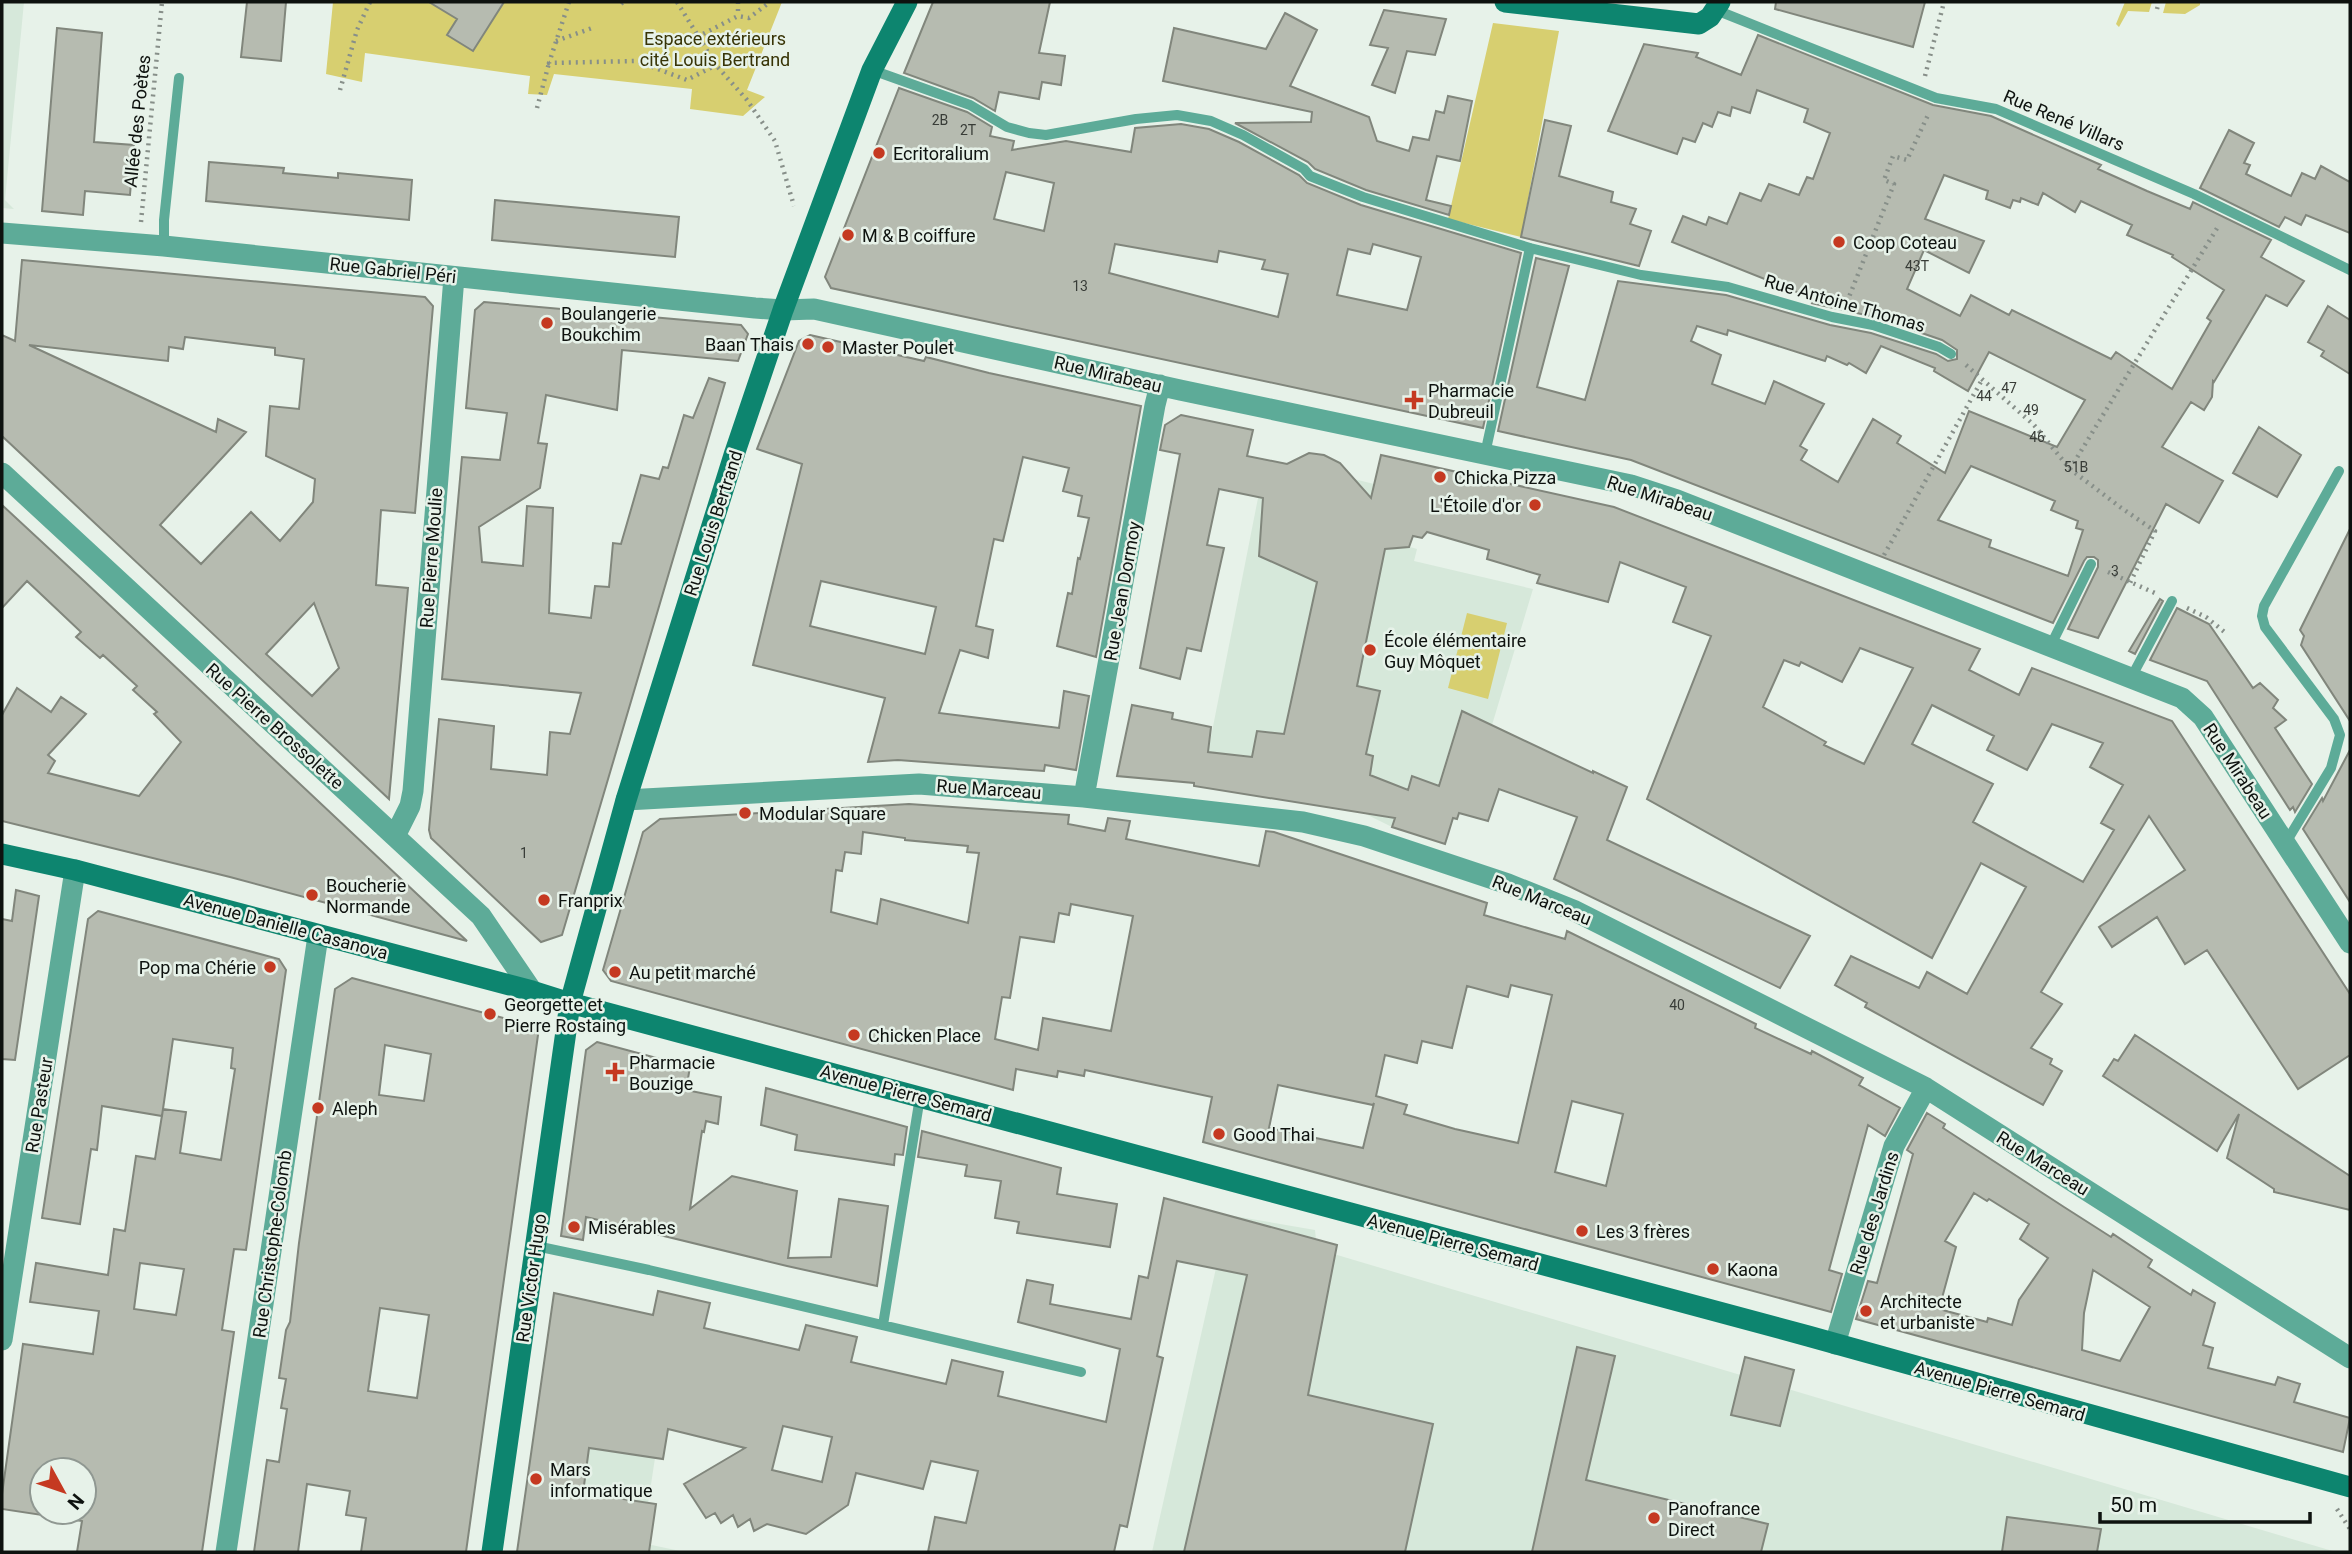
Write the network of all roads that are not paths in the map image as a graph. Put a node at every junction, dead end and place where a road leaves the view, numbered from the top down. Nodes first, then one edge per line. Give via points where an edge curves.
1 (894, 2) edge
2 (907, 2) edge
3 (1504, 2) edge
4 (1718, 6) edge
5 (876, 60) junction
6 (179, 78) dead end
7 (2, 233) edge
8 (164, 246) junction
9 (1530, 248) junction
10 (2350, 270) edge
11 (454, 277) junction
12 (783, 310) junction
13 (1951, 354) road end
14 (1160, 385) junction
15 (1485, 454) junction
16 (2339, 471) dead end
17 (2, 473) edge
18 (2091, 564) dead end
19 (2172, 601) dead end
20 (2050, 648) junction
21 (2131, 678) junction
22 (1084, 797) junction
23 (626, 800) junction
24 (395, 836) junction
25 (2285, 844) junction
26 (2, 854) edge
27 (75, 870) junction
28 (318, 936) junction
29 (2350, 943) edge
30 (532, 991) junction
31 (570, 1003) junction
32 (1926, 1088) junction
33 (920, 1097) junction
34 (536, 1245) junction
35 (883, 1325) junction
36 (2, 1340) edge
37 (1835, 1344) junction
38 (2350, 1358) edge
39 (1080, 1372) dead end
40 (2339, 1490) edge
41 (226, 1552) edge
42 (492, 1552) edge

1 - 5 street, Rue Louis Bertrand
2 - 5 street, Rue Louis Bertrand
3 - 4 street via 1699,24
4 - 10 lane, Rue René Villars via 1936,98 1996,108
5 - 9 lane, Rue Antoine Thomas via 1007,127 1029,133 1046,135 1177,115 1211,121 1334,187
5 - 12 street, Rue Louis Bertrand
6 - 8 lane
7 - 8 street, Rue Gabriel Péri
8 - 11 street, Rue Gabriel Péri
9 - 13 lane, Rue Antoine Thomas via 1641,275 1728,287 1872,325
9 - 15 lane
11 - 12 street, Rue Gabriel Péri
11 - 24 street, Rue Pierre Moulie via 413,791
12 - 14 street, Rue Mirabeau via 814,309
12 - 23 street, Rue Louis Bertrand
14 - 15 street, Rue Mirabeau
14 - 22 street, Rue Jean Dormoy
15 - 20 street, Rue Mirabeau via 1648,490
16 - 25 lane via 2262,616 2334,719 2340,735 2331,768
17 - 24 street, Rue Pierre Brossolette
18 - 20 lane
19 - 21 lane
20 - 21 street, Rue Mirabeau
21 - 25 street, Rue Mirabeau via 2182,698 2198,711
22 - 23 street, Rue Marceau via 905,784
22 - 32 street, Rue Marceau via 1303,821 1364,836 1508,884 1573,910
23 - 31 street, Rue Louis Bertrand
24 - 30 street, Rue Pierre Brossolette via 481,916
25 - 29 street, Rue Mirabeau
26 - 27 street, Avenue Danielle Casanova
27 - 28 street, Avenue Danielle Casanova
27 - 36 street, Rue Pasteur
28 - 30 street, Avenue Danielle Casanova
28 - 41 street, Rue Christophe-Colomb
30 - 31 street, Avenue Danielle Casanova
31 - 33 street, Avenue Pierre Semard
31 - 34 street, Rue Victor Hugo
32 - 37 street, Rue des Jardins via 1894,1146
32 - 38 street, Rue Marceau
33 - 35 lane
33 - 37 street, Avenue Pierre Semard
34 - 35 lane
34 - 42 street, Rue Victor Hugo
35 - 39 lane
37 - 40 street, Avenue Pierre Semard

